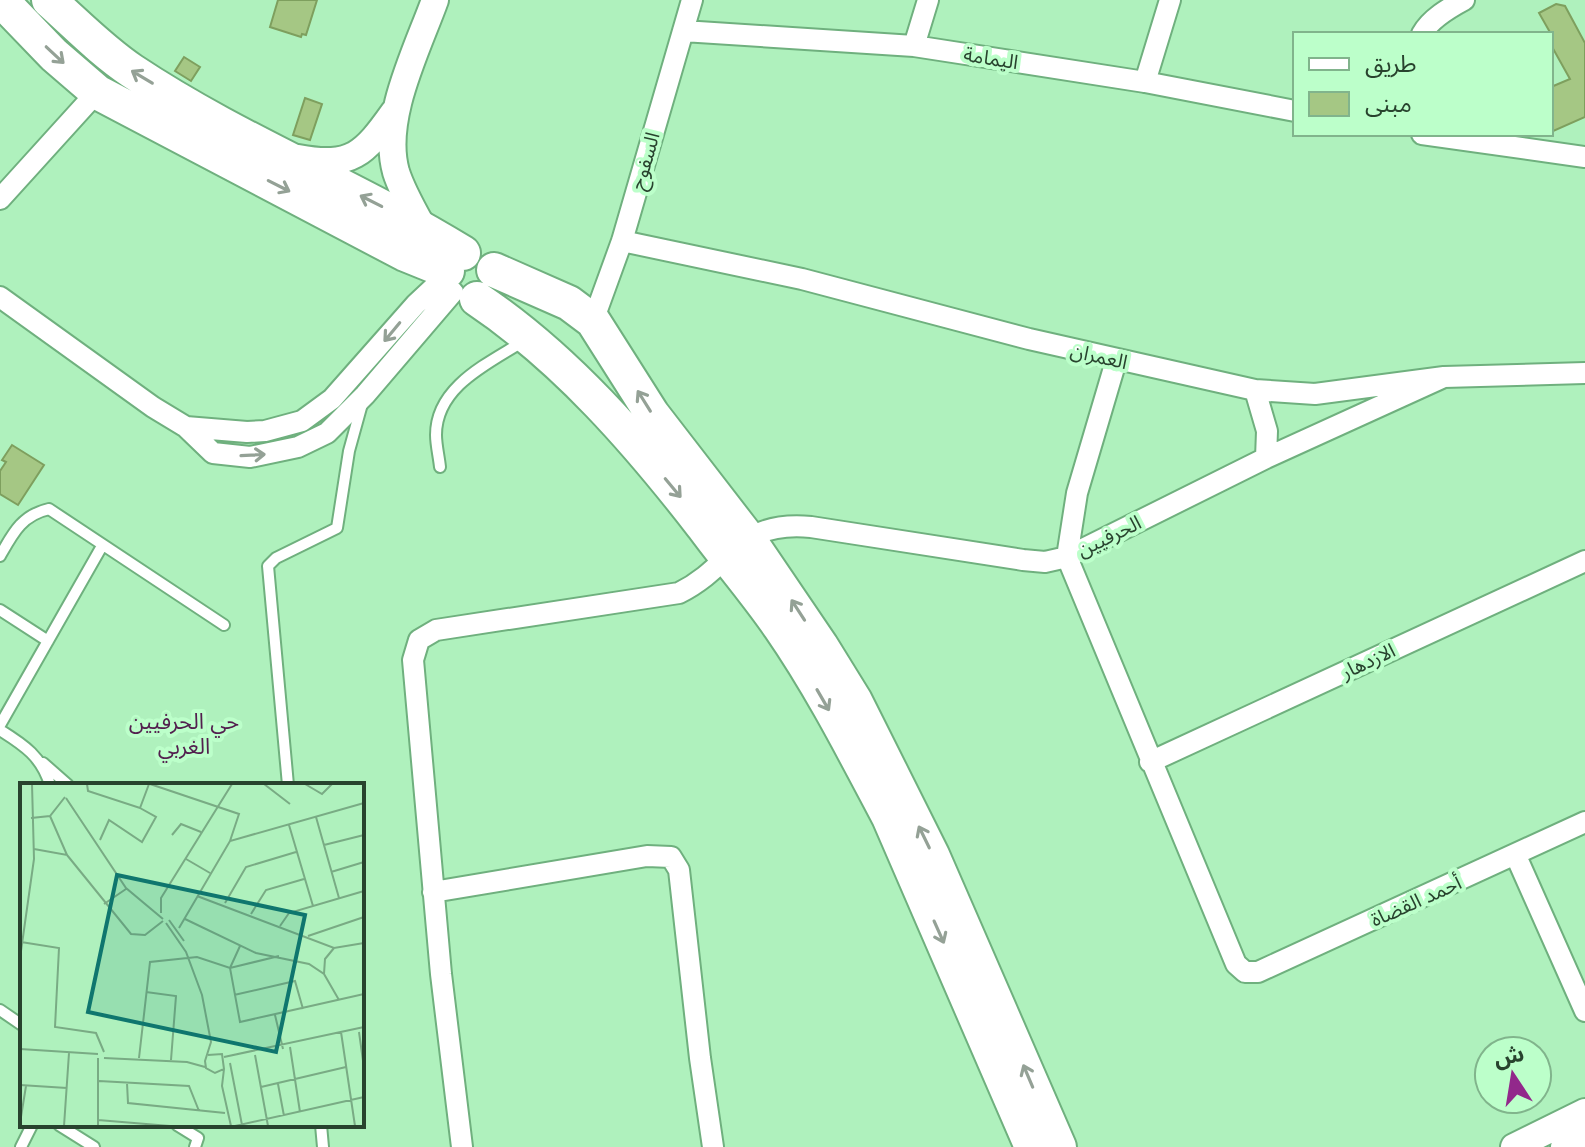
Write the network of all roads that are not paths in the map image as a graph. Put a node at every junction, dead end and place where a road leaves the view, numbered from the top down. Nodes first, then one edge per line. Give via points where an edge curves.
1 (1, 0) edge
2 (49, 0) edge
3 (435, 0) edge
4 (692, 0) edge
5 (928, 0) edge
6 (1170, 0) edge
7 (1464, 0) edge
8 (683, 31) junction
9 (1424, 32) edge
10 (914, 46) junction
11 (1145, 82) junction
12 (97, 92) junction
13 (396, 109) junction
14 (1293, 111) edge
15 (1436, 136) edge
16 (282, 155) junction
17 (1585, 157) edge
18 (0, 199) edge
19 (423, 228) junction
20 (622, 241) junction
21 (457, 278) junction
22 (0, 297) edge
23 (581, 312) junction
24 (539, 348) junction
25 (1116, 361) junction
26 (1585, 373) edge
27 (1444, 377) junction
28 (1255, 390) junction
29 (365, 395) junction
30 (186, 427) junction
31 (1266, 458) junction
32 (440, 467) dead end
33 (102, 546) junction
34 (737, 547) junction
35 (0, 556) edge
36 (1067, 557) junction
37 (1585, 561) edge
38 (0, 610) edge
39 (224, 625) dead end
40 (48, 641) junction
41 (0, 728) edge
42 (36, 756) junction
43 (1150, 762) junction
44 (49, 783) edge
45 (66, 783) edge
46 (288, 783) edge
47 (1585, 822) edge
48 (1516, 856) junction
49 (433, 892) junction
50 (0, 1010) edge
51 (1585, 1011) edge
52 (20, 1024) edge
53 (1585, 1112) edge
54 (31, 1127) edge
55 (62, 1127) edge
56 (180, 1127) edge
57 (321, 1127) edge
58 (1585, 1137) edge
59 (21, 1147) edge
60 (94, 1147) edge
61 (195, 1147) edge
62 (323, 1147) edge
63 (462, 1147) edge
64 (713, 1147) edge
65 (1032, 1147) edge
66 (1059, 1147) edge
67 (1514, 1147) edge
68 (1564, 1147) edge

1 -> 12 main road
16 -> 2 main road via 131,71
3 - 13 street
4 - 8 street, السفوح
5 - 10 street
6 - 11 street
7 - 9 street
8 - 10 street, اليمامة
8 - 20 street, السفوح
10 - 11 street, اليمامة
11 - 14 street, اليمامة
12 - 18 street
12 -> 21 main road
13 - 16 street via 373,142 347,158 329,163
13 - 19 street via 396,172
15 - 17 street
19 -> 16 main road
19 - 21 main road
20 - 23 street, السفوح
20 - 25 street, العمران via 802,279
21 - 23 main road via 490,290 494,270
21 - 24 main road
21 - 29 street
21 -> 30 street via 416,304 332,399 302,421 265,431
22 - 30 street
23 - 24 main road via 547,312 535,323
23 - 24 main road via 590,337 580,350 565,357
34 -> 23 main road
24 - 32 lane via 467,376 442,405 435,434
24 -> 34 main road
25 - 28 street, العمران
25 - 36 street via 1077,493
26 - 27 street, العمران
27 - 28 street, العمران via 1315,394
27 - 31 street, الحرفيين
28 - 31 street via 1267,431
30 -> 29 street via 213,453 267,455 327,433
29 - 46 lane via 349,451 337,528 268,566
31 - 36 street, الحرفيين
33 - 35 lane via 49,509 17,525
33 - 39 lane
33 - 40 lane
34 - 36 street, الحرفيين via 772,528 799,526 1023,560
34 - 49 street via 679,593 436,630 419,640 413,660
34 -> 65 main road via 889,817
66 -> 34 main road via 932,855 855,701 821,646
36 - 43 street
37 - 43 street, الازدهار
38 - 40 lane
40 - 41 lane
41 - 42 lane
42 - 44 lane
42 - 45 lane
43 - 48 street, أحمد القضاة via 1236,964 1245,972 1258,972
47 - 48 street, أحمد القضاة
48 - 51 street
49 - 63 street
49 - 64 street via 647,856 671,857 679,870
50 - 52 lane
53 - 67 street
54 - 59 lane
55 - 60 lane
56 - 61 lane via 198,1138
57 - 62 lane
58 - 68 street

